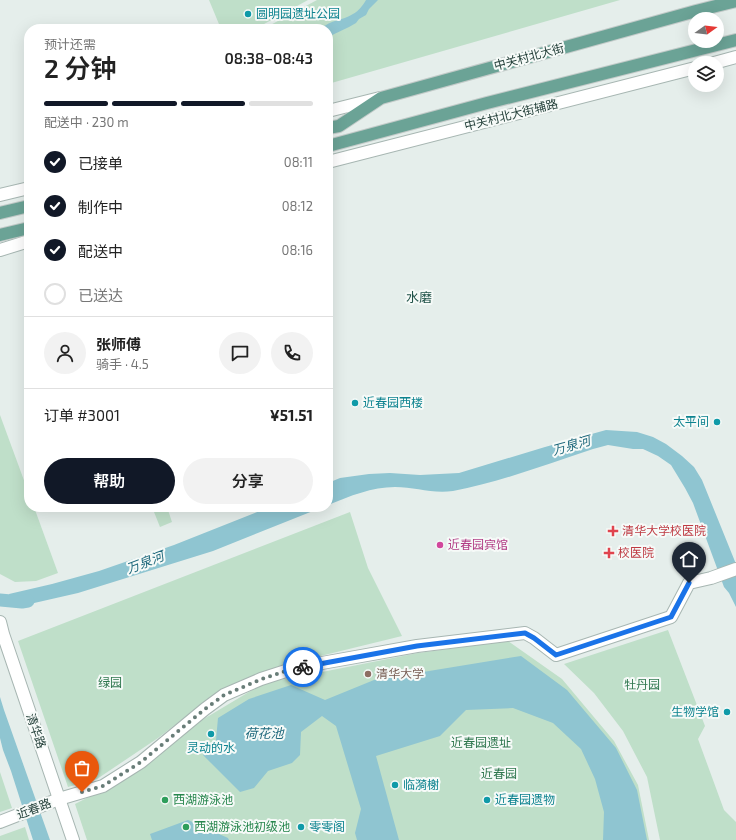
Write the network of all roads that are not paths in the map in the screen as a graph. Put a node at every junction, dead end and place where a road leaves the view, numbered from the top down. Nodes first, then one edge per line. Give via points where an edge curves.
1 (736, 1) edge
2 (736, 40) edge
3 (736, 57) edge
4 (724, 60) edge
5 (688, 70) edge
6 (381, 98) junction
7 (333, 111) edge
8 (333, 127) edge
9 (333, 145) edge
10 (333, 161) edge
11 (24, 189) edge
12 (0, 195) edge
13 (24, 207) edge
14 (0, 213) edge
15 (24, 229) edge
16 (0, 236) edge
17 (24, 243) edge
18 (0, 250) edge
19 (736, 569) edge
20 (0, 624) edge
21 (59, 799) junction
22 (0, 822) edge
23 (72, 840) edge

1 - 6 main road, 中关村北大街
2 - 9 main road
3 - 4 street
5 - 10 street, 中关村北大街辅路
6 - 7 street
6 - 8 main road, 中关村北大街 via 339,126
11 - 12 street
13 - 14 main road
15 - 16 main road
17 - 18 street
19 - 21 street, 近春路 via 689,583 671,617 556,655 525,633 417,646 292,669 262,679 224,695 141,762 103,786
20 - 21 street, 清华路
21 - 22 street, 近春路
21 - 23 street, 清华路

